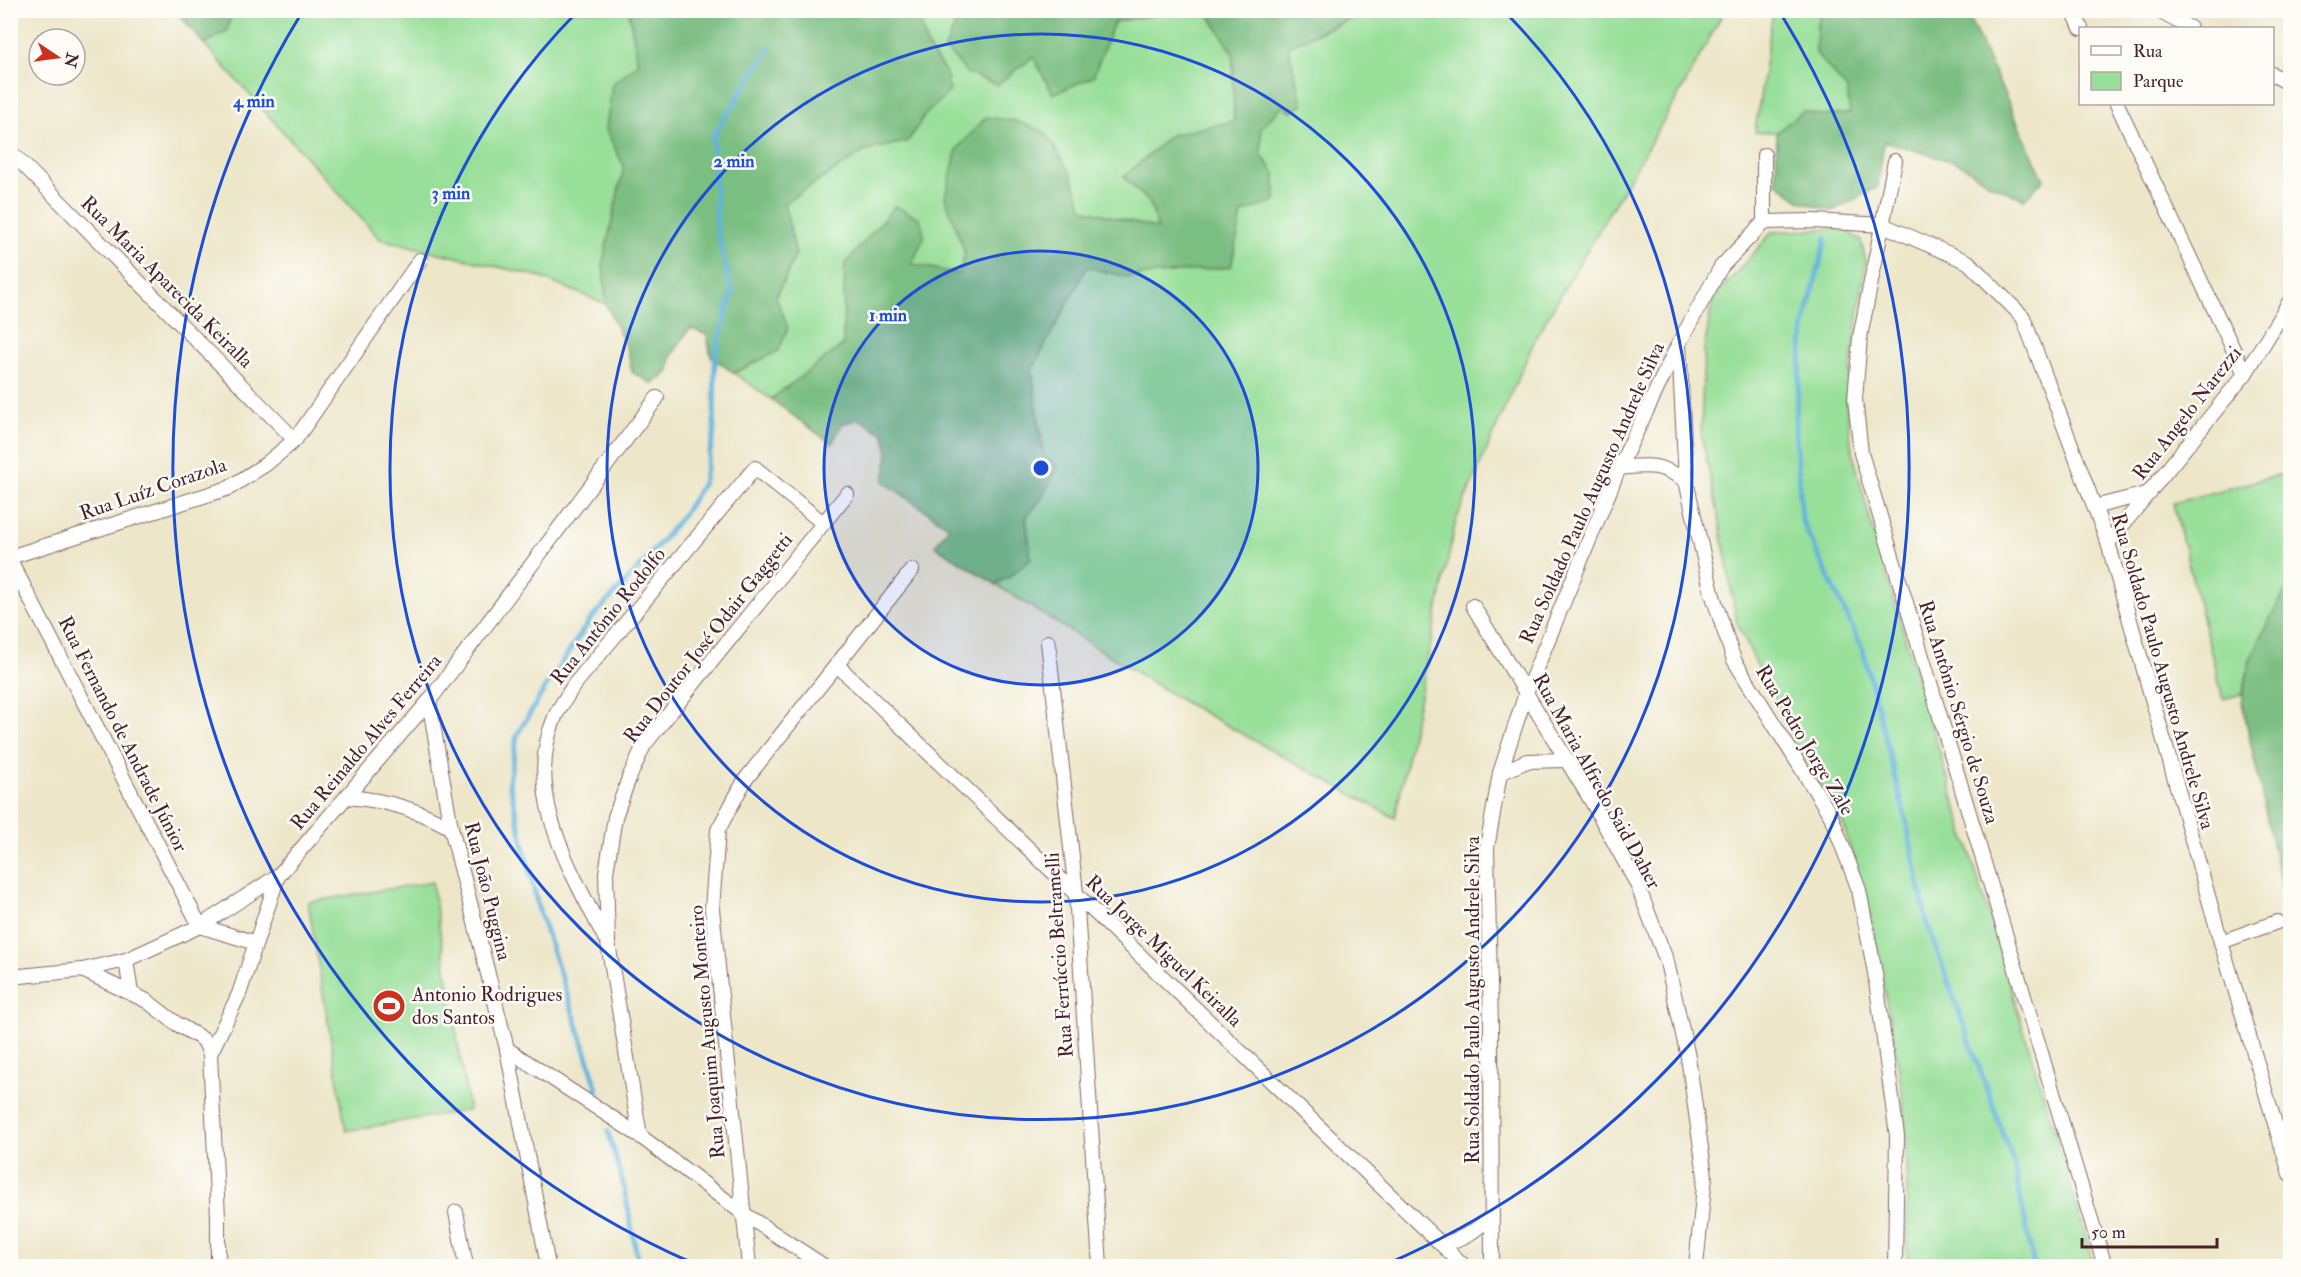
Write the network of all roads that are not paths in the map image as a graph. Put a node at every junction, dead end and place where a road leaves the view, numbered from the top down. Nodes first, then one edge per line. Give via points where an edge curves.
1 (2073, 10) edge
2 (2157, 10) edge
3 (2081, 27) edge
4 (2188, 27) edge
5 (2274, 75) edge
6 (2290, 84) edge
7 (2117, 105) edge
8 (10, 151) edge
9 (1764, 155) dead end
10 (1895, 161) dead end
11 (1764, 222) junction
12 (1883, 225) junction
13 (420, 260) dead end
14 (2290, 302) edge
15 (1679, 343) junction
16 (2245, 374) junction
17 (657, 398) dead end
18 (295, 440) junction
19 (1619, 468) junction
20 (1686, 481) junction
21 (2150, 493) junction
22 (847, 494) dead end
23 (2094, 507) junction
24 (823, 523) junction
25 (2108, 543) junction
26 (10, 558) edge
27 (912, 570) dead end
28 (1473, 606) dead end
29 (1048, 642) dead end
30 (837, 665) junction
31 (1526, 693) junction
32 (429, 701) junction
33 (1566, 760) junction
34 (1500, 773) junction
35 (347, 797) junction
36 (451, 828) junction
37 (278, 876) junction
38 (1076, 893) junction
39 (2277, 922) dead end
40 (200, 926) junction
41 (2222, 942) junction
42 (256, 943) junction
43 (608, 943) junction
44 (126, 960) junction
45 (82, 970) junction
46 (10, 977) edge
47 (131, 993) junction
48 (507, 1049) junction
49 (210, 1054) junction
50 (640, 1136) junction
51 (2290, 1174) edge
52 (456, 1212) dead end
53 (744, 1214) junction
54 (1492, 1216) junction
55 (1440, 1243) junction
56 (218, 1266) edge
57 (466, 1266) edge
58 (548, 1266) edge
59 (749, 1266) edge
60 (824, 1266) edge
61 (1100, 1266) edge
62 (1464, 1266) edge
63 (1492, 1266) edge
64 (1696, 1266) edge
65 (1895, 1266) edge
66 (2105, 1266) edge

1 - 3 street
2 - 4 street
5 - 6 street
7 - 16 street
8 - 18 street, Rua Maria Aparecida Keiralla
9 - 11 street
10 - 12 street, Rua Antônio Sérgio de Souza
11 - 12 street, Rua Soldado Paulo Augusto Andrele Silva
11 - 15 street, Rua Soldado Paulo Augusto Andrele Silva via 1721,267
12 - 23 street, Rua Soldado Paulo Augusto Andrele Silva via 1968,262 2023,317
12 - 66 street, Rua Antônio Sérgio de Souza via 1860,338 1855,399 1861,453
13 - 18 street, Rua Luíz Corazola
14 - 16 street, Rua Angelo Narezzi
15 - 19 street, Rua Soldado Paulo Augusto Andrele Silva
15 - 20 street, Rua Pedro Jorge Zale
16 - 21 street, Rua Angelo Narezzi
17 - 32 street, Rua Reinaldo Alves Ferreira
18 - 26 street, Rua Luíz Corazola via 266,465 229,488
19 - 20 street via 1646,465 1668,469
19 - 31 street, Rua Soldado Paulo Augusto Andrele Silva
20 - 65 street, Rua Pedro Jorge Zale via 1712,593 1734,660 1831,816 1859,890 1875,973 1897,1136
21 - 23 street
21 - 25 street, Rua Angelo Narezzi
22 - 24 street, Rua Doutor José Odair Gaggetti
23 - 25 street, Rua Soldado Paulo Augusto Andrele Silva
24 - 43 street, Rua Doutor José Odair Gaggetti via 644,746 615,817 606,873
24 - 43 street, Rua Antônio Rodolfo via 755,468 574,685 553,724 543,766 546,796 563,856
25 - 41 street, Rua Soldado Paulo Augusto Andrele Silva
26 - 40 street, Rua Fernando de Andrade Júnior
27 - 30 street, Rua Joaquim Augusto Monteiro
28 - 31 street, Rua Maria Alfredo Said Daher
29 - 38 street, Rua Ferrúccio Beltramelli
30 - 38 street, Rua Jorge Miguel Keiralla
30 - 53 street, Rua Joaquim Augusto Monteiro via 745,780 718,830 712,909
31 - 33 street, Rua Maria Alfredo Said Daher
31 - 34 street, Rua Soldado Paulo Augusto Andrele Silva
32 - 35 street, Rua Reinaldo Alves Ferreira
32 - 36 street, Rua João Puggina
33 - 34 street via 1527,761
33 - 64 street, Rua Maria Alfredo Said Daher via 1637,885 1667,962 1688,1057 1705,1176
34 - 54 street, Rua Soldado Paulo Augusto Andrele Silva via 1487,848
35 - 36 street via 391,802
35 - 37 street, Rua Reinaldo Alves Ferreira
36 - 48 street, Rua João Puggina
37 - 40 street, Rua Reinaldo Alves Ferreira
37 - 42 street
38 - 55 street, Rua Jorge Miguel Keiralla
38 - 61 street, Rua Ferrúccio Beltramelli
39 - 41 street
40 - 42 street
40 - 44 street, Rua Reinaldo Alves Ferreira
41 - 51 street, Rua Soldado Paulo Augusto Andrele Silva
42 - 49 street via 239,994
43 - 50 street, Rua Doutor José Odair Gaggetti
44 - 45 street, Rua Reinaldo Alves Ferreira
44 - 47 street
45 - 46 street, Rua Reinaldo Alves Ferreira
45 - 47 street
47 - 49 street via 204,1040
48 - 50 street
48 - 58 street, Rua João Puggina
49 - 56 street
50 - 53 street
52 - 57 street
53 - 59 street, Rua Joaquim Augusto Monteiro
53 - 60 street
54 - 55 street via 1453,1243
54 - 63 street, Rua Soldado Paulo Augusto Andrele Silva
55 - 62 street, Rua Jorge Miguel Keiralla

